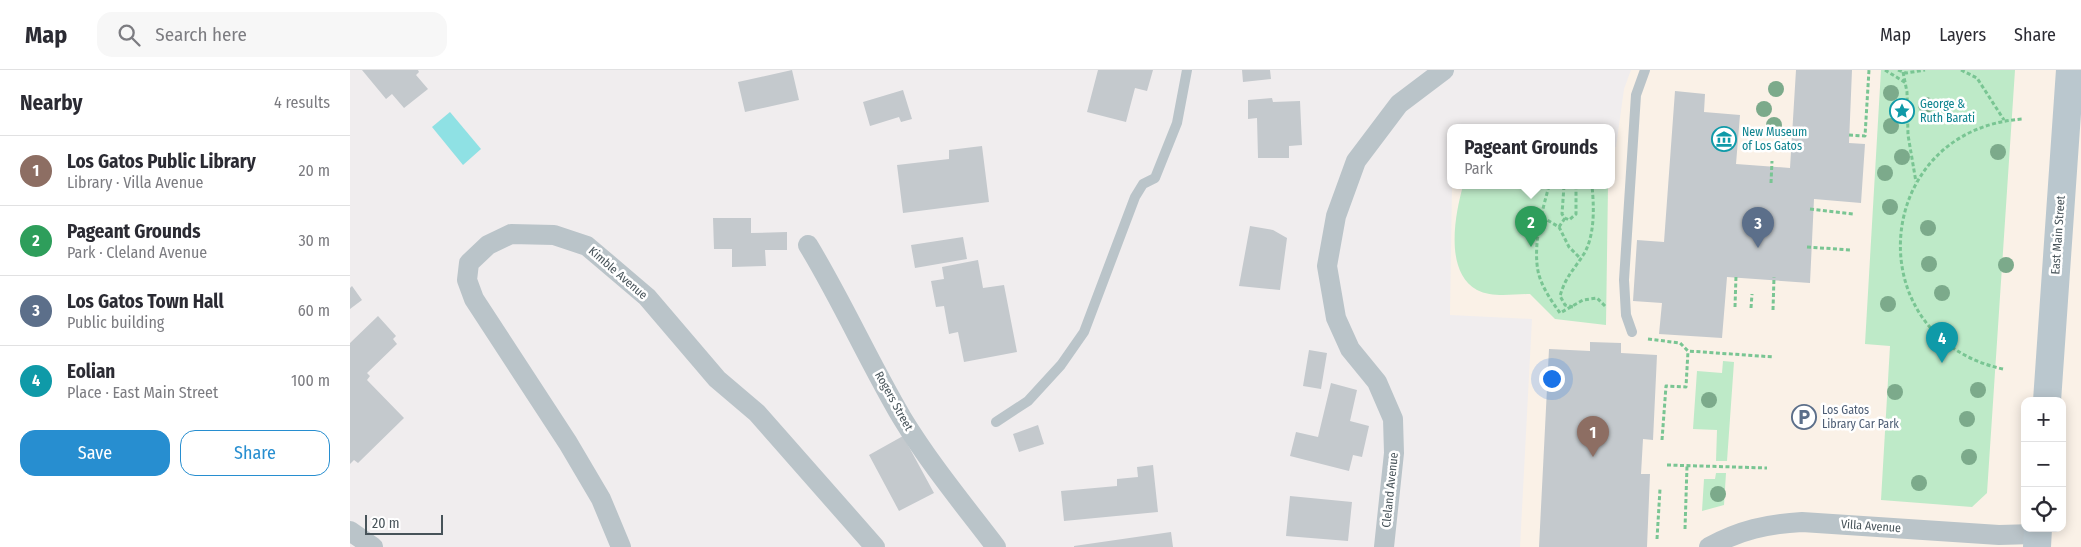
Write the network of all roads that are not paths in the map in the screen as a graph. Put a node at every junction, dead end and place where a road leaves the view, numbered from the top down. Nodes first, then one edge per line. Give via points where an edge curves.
1 (1187, 70) edge
2 (1444, 70) edge
3 (1645, 70) edge
4 (2070, 70) edge
5 (808, 244) dead end
6 (1632, 332) road end
7 (2047, 397) edge
8 (996, 422) dead end
9 (350, 531) edge
10 (2038, 536) edge
11 (374, 547) edge
12 (621, 547) edge
13 (875, 547) edge
14 (996, 547) edge
15 (1384, 547) edge
16 (1709, 547) edge

1 - 8 lane via 1177,123 1155,178 1143,184 1135,197 1084,332 1061,365 1028,401
2 - 15 street, Cleland Avenue via 1399,104 1356,161 1336,216 1327,266 1336,318 1350,349 1377,382 1393,419 1394,453
3 - 6 lane via 1636,95 1624,280 1626,315
4 - 7 main road, East Main Street
5 - 14 street, Rogers Street via 902,417 929,460
9 - 11 street
10 - 16 street, Villa Avenue via 1802,522 1770,524
12 - 13 street, Kimble Avenue via 601,498 474,299 467,280 469,263 488,245 511,234 554,235 587,246 646,297 717,378 757,413

